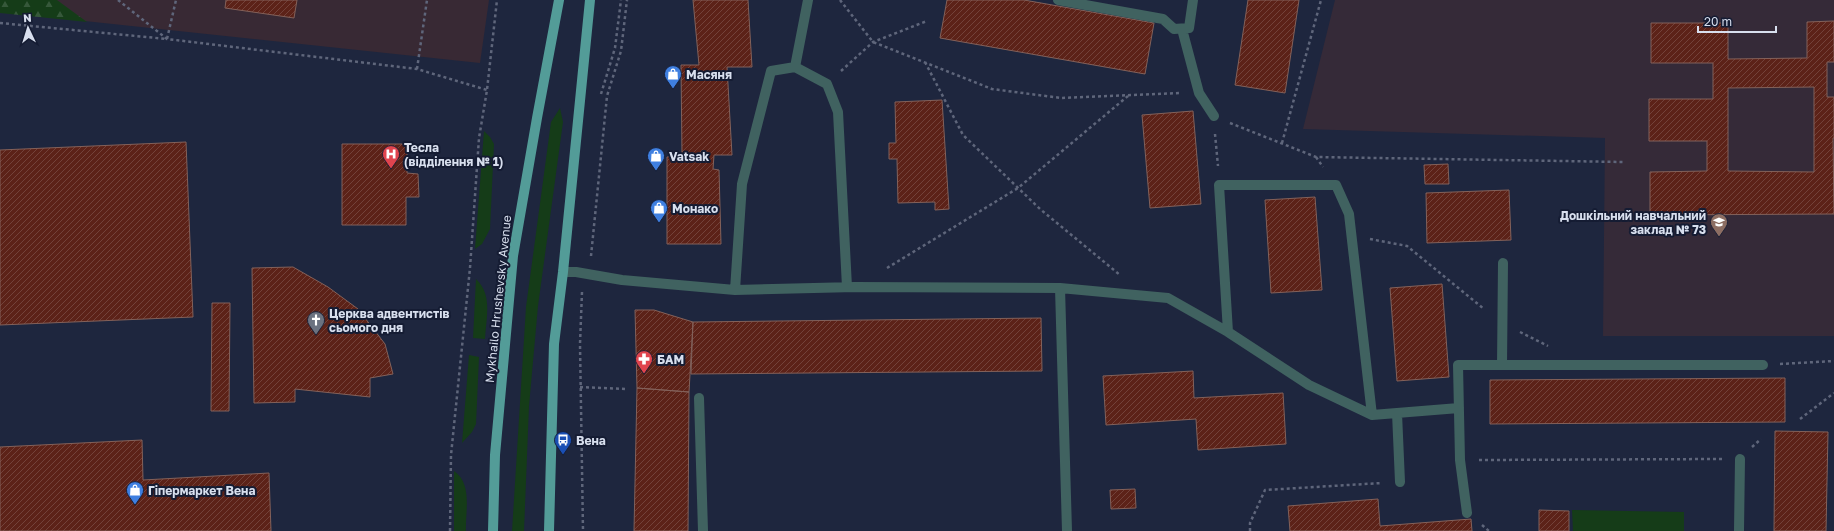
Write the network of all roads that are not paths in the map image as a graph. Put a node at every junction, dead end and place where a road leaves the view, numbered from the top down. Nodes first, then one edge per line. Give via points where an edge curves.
1 (559, 0) edge
2 (590, 0) edge
3 (808, 0) edge
4 (1058, 0) edge
5 (1193, 0) edge
6 (1182, 29) junction
7 (795, 67) junction
8 (1214, 116) road end
9 (1503, 263) dead end
10 (563, 272) junction
11 (847, 287) junction
12 (1060, 288) junction
13 (735, 290) junction
14 (1228, 332) junction
15 (1502, 365) junction
16 (1763, 365) road end
17 (699, 398) dead end
18 (1459, 408) junction
19 (1397, 413) junction
20 (1372, 415) junction
21 (1740, 459) road end
22 (1400, 482) road end
23 (1467, 513) dead end
24 (493, 531) edge
25 (549, 531) edge
26 (703, 531) edge
27 (1067, 531) edge
28 (1739, 531) edge

1 - 24 main road, Mykhailo Hrushevsky Avenue via 514,256 495,455
2 - 10 main road
3 - 7 lane
4 - 6 lane via 1163,19 1174,29
5 - 6 lane via 1189,28
6 - 8 lane via 1199,93
7 - 11 lane via 827,84 838,112
7 - 13 lane via 771,71 742,184
9 - 15 lane
10 - 13 lane
10 - 25 main road via 554,344
11 - 12 lane
11 - 13 lane
12 - 14 lane via 1168,298
12 - 27 lane
14 - 20 lane via 1309,385
14 - 20 lane via 1219,185 1336,185 1349,214
15 - 16 lane
15 - 18 lane via 1458,365
17 - 26 lane
18 - 19 lane
18 - 23 lane via 1460,460
19 - 20 lane
19 - 22 lane
21 - 28 lane

